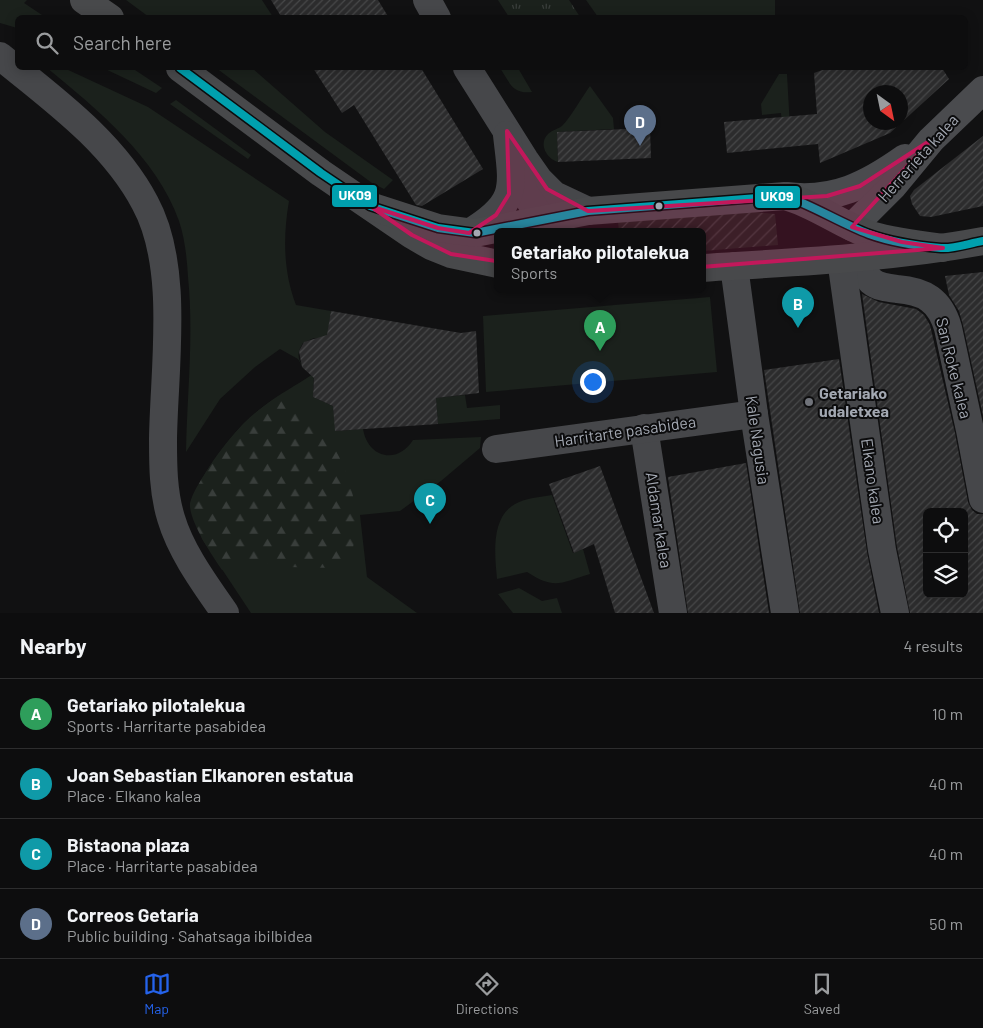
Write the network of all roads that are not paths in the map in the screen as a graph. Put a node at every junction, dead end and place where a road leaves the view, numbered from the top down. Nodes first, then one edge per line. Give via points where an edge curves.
1 (84, 0) edge
2 (427, 0) edge
3 (106, 15) edge
4 (435, 15) edge
5 (0, 56) edge
6 (15, 68) edge
7 (17, 70) edge
8 (183, 70) edge
9 (468, 70) edge
10 (983, 90) edge
11 (507, 131) junction
12 (931, 140) junction
13 (785, 196) junction
14 (370, 206) junction
15 (588, 211) junction
16 (547, 226) edge
17 (852, 227) junction
18 (505, 228) edge
19 (494, 229) edge
20 (468, 233) junction
21 (983, 242) edge
22 (943, 248) junction
23 (840, 259) junction
24 (494, 263) edge
25 (734, 266) junction
26 (706, 268) edge
27 (754, 414) junction
28 (644, 428) junction
29 (496, 449) dead end
30 (983, 500) edge
31 (225, 613) edge
32 (673, 613) edge
33 (785, 613) edge
34 (895, 613) edge

1 - 3 highway
2 - 4 street
5 - 6 street
7 - 31 street via 72,116 118,161 153,220 165,272 163,462 168,504 182,545
8 - 14 highway
9 - 11 street
10 - 12 street, Herrerieta kalea
11 - 15 street via 547,189 562,200
11 - 16 street via 524,192
11 - 20 street via 511,169 509,194 496,215
12 - 13 street via 860,186 827,196
12 - 17 street, Herrerieta kalea via 893,186
13 - 15 highway
13 - 17 highway
14 - 20 highway via 438,228
14 - 24 highway via 412,235 441,250
15 - 16 highway
16 - 18 highway
17 - 22 highway via 902,242
17 - 23 highway
19 - 20 highway
21 - 22 highway
22 - 23 highway
23 - 25 highway
23 - 30 street, San Roke kalea via 866,274 877,285 920,292 942,315 948,328
23 - 34 street, Elkano kalea via 882,550
25 - 26 highway
25 - 27 street, Kale Nagusia
27 - 28 street, Harritarte pasabidea
27 - 33 street, Kale Nagusia
28 - 29 street, Harritarte pasabidea
28 - 32 street, Aldamar kalea

